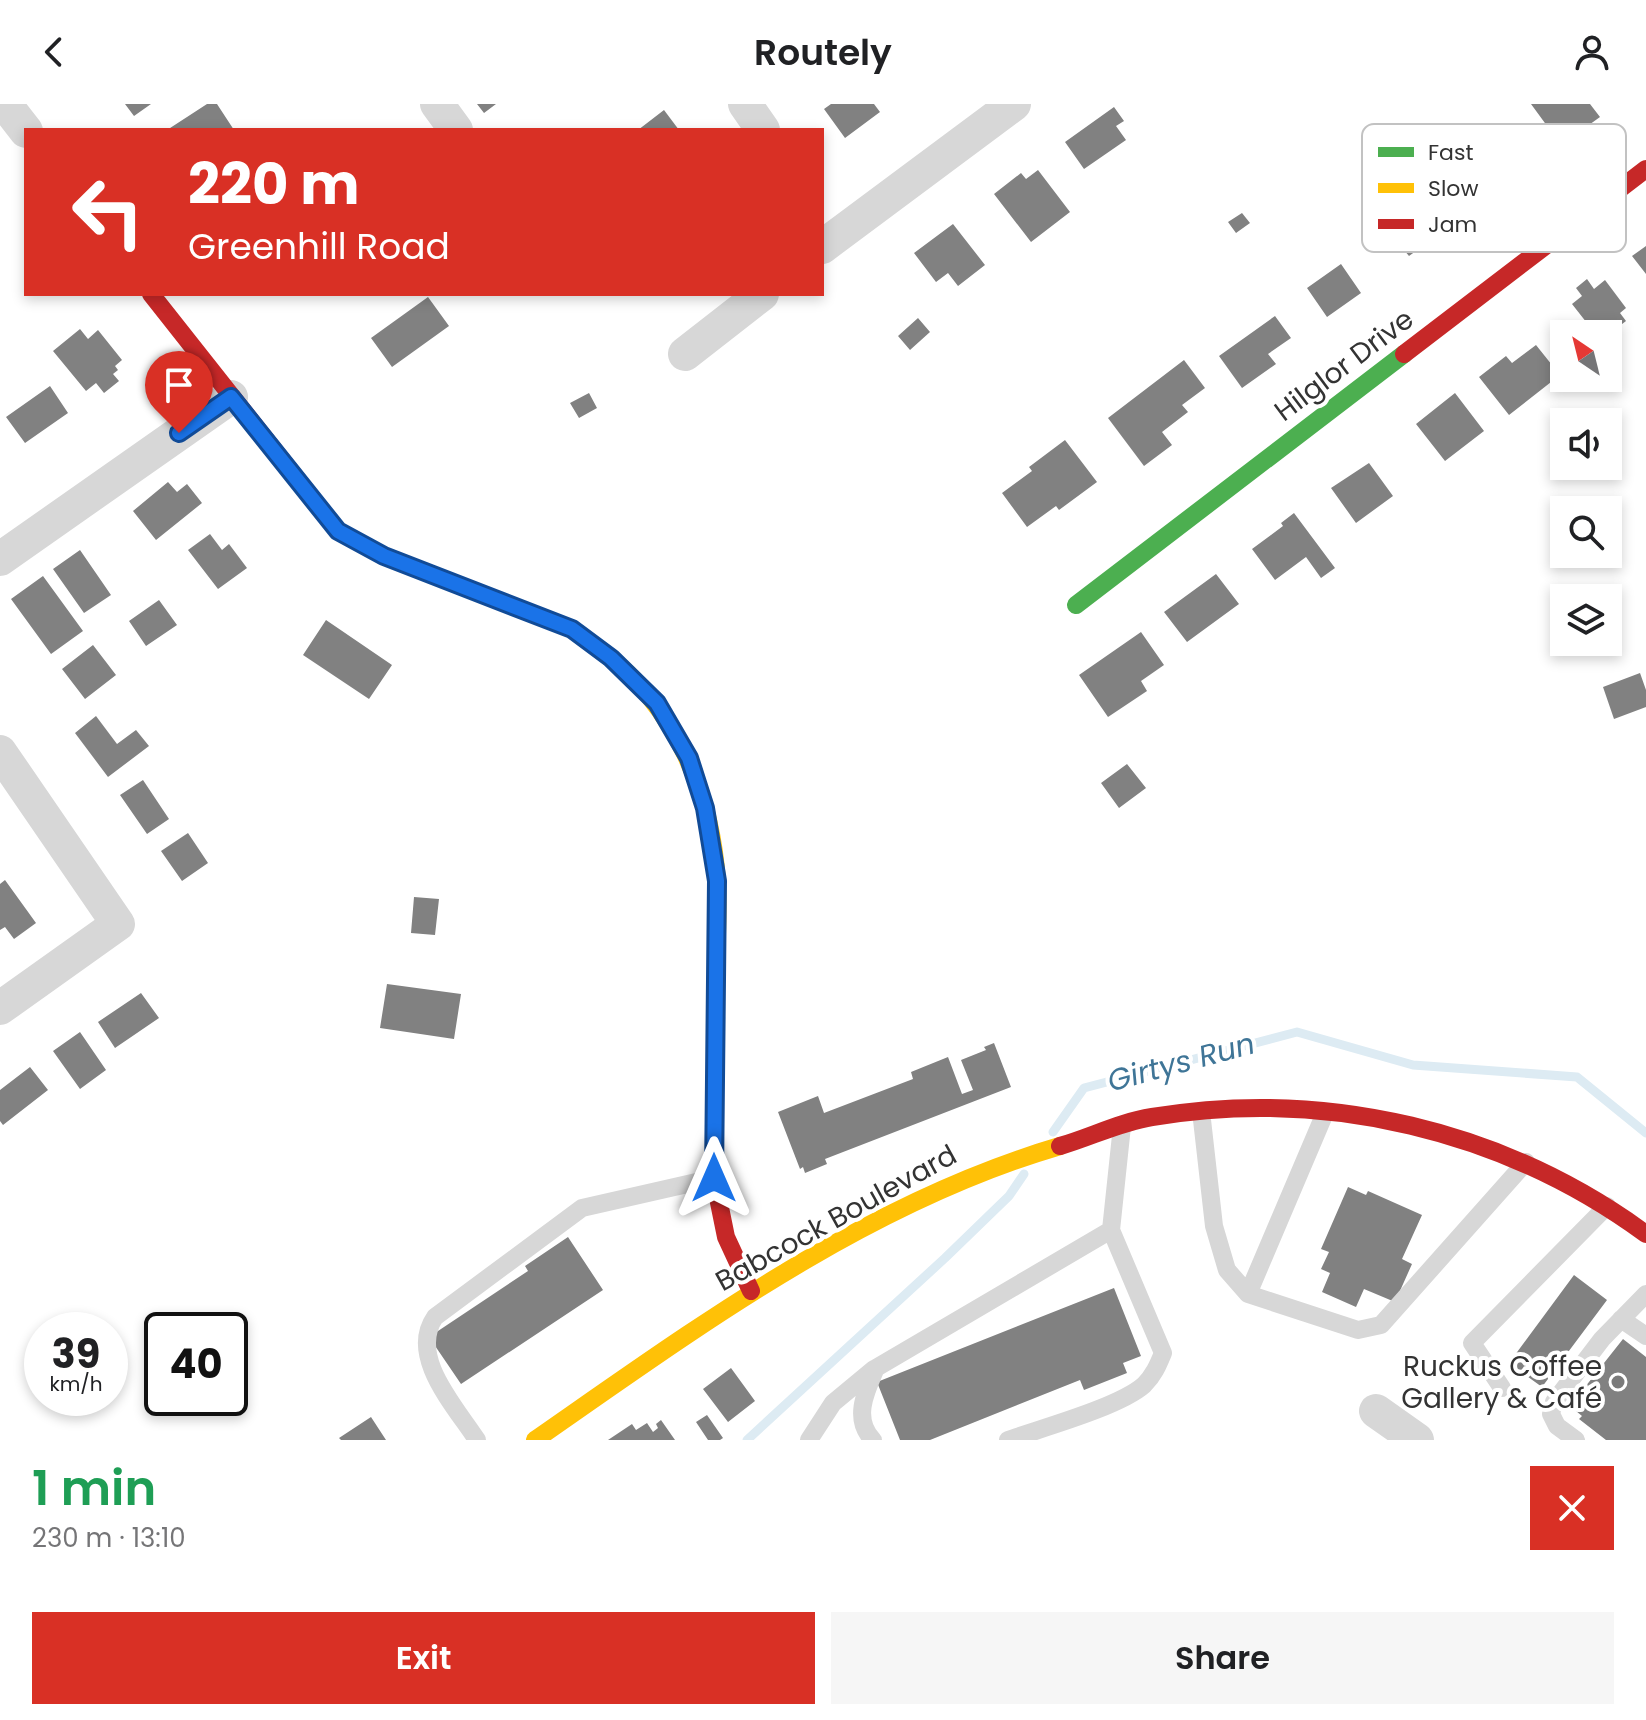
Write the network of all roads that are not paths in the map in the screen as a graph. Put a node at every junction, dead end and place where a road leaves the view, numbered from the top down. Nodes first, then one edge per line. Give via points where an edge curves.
1 (5, 104) edge
2 (437, 104) edge
3 (745, 104) edge
4 (1014, 104) edge
5 (24, 128) edge
6 (455, 128) edge
7 (762, 128) edge
8 (1646, 169) edge
9 (1626, 184) edge
10 (827, 233) edge
11 (1537, 252) edge
12 (153, 296) edge
13 (759, 296) edge
14 (685, 354) dead end
15 (231, 397) junction
16 (0, 559) edge
17 (1076, 605) dead end
18 (0, 752) edge
19 (0, 1008) edge
20 (1201, 1111) junction
21 (1325, 1112) junction
22 (1122, 1126) junction
23 (1526, 1162) junction
24 (714, 1178) junction
25 (1607, 1206) junction
26 (1111, 1230) junction
27 (1646, 1234) edge
28 (751, 1291) junction
29 (1248, 1294) junction
30 (1646, 1294) edge
31 (1621, 1319) junction
32 (1646, 1336) edge
33 (876, 1368) junction
34 (1502, 1388) dead end
35 (1376, 1411) dead end
36 (477, 1440) edge
37 (535, 1440) edge
38 (809, 1440) edge
39 (873, 1440) edge
40 (1008, 1440) edge
41 (1417, 1440) edge
42 (1576, 1440) edge

1 - 5 street
2 - 6 street
3 - 7 street
4 - 10 street
8 - 9 street, Hilglor Drive
11 - 17 street, Hilglor Drive
12 - 15 street
13 - 14 street
15 - 16 street
15 - 24 street via 338,531 384,556 572,629 657,703 689,758 705,808 717,881
18 - 19 street via 118,924
20 - 21 street, Babcock Boulevard
20 - 22 street, Babcock Boulevard
20 - 29 lane via 1214,1226 1227,1270
21 - 23 street, Babcock Boulevard via 1410,1124
21 - 29 lane
22 - 26 lane
22 - 28 street, Babcock Boulevard via 985,1170 905,1206
23 - 25 street, Babcock Boulevard
23 - 29 lane via 1381,1325 1358,1330
24 - 28 street via 726,1237
24 - 36 lane via 582,1208 435,1317 426,1330 425,1350
25 - 27 street, Babcock Boulevard
25 - 34 lane via 1472,1343
26 - 33 lane
26 - 40 lane via 1163,1353 1156,1371 1142,1387 1105,1406
28 - 37 street, Babcock Boulevard
30 - 31 lane
31 - 32 lane
31 - 42 lane via 1554,1402 1551,1414 1557,1426
33 - 38 lane via 833,1403
33 - 39 lane via 861,1401 866,1433
35 - 41 street

